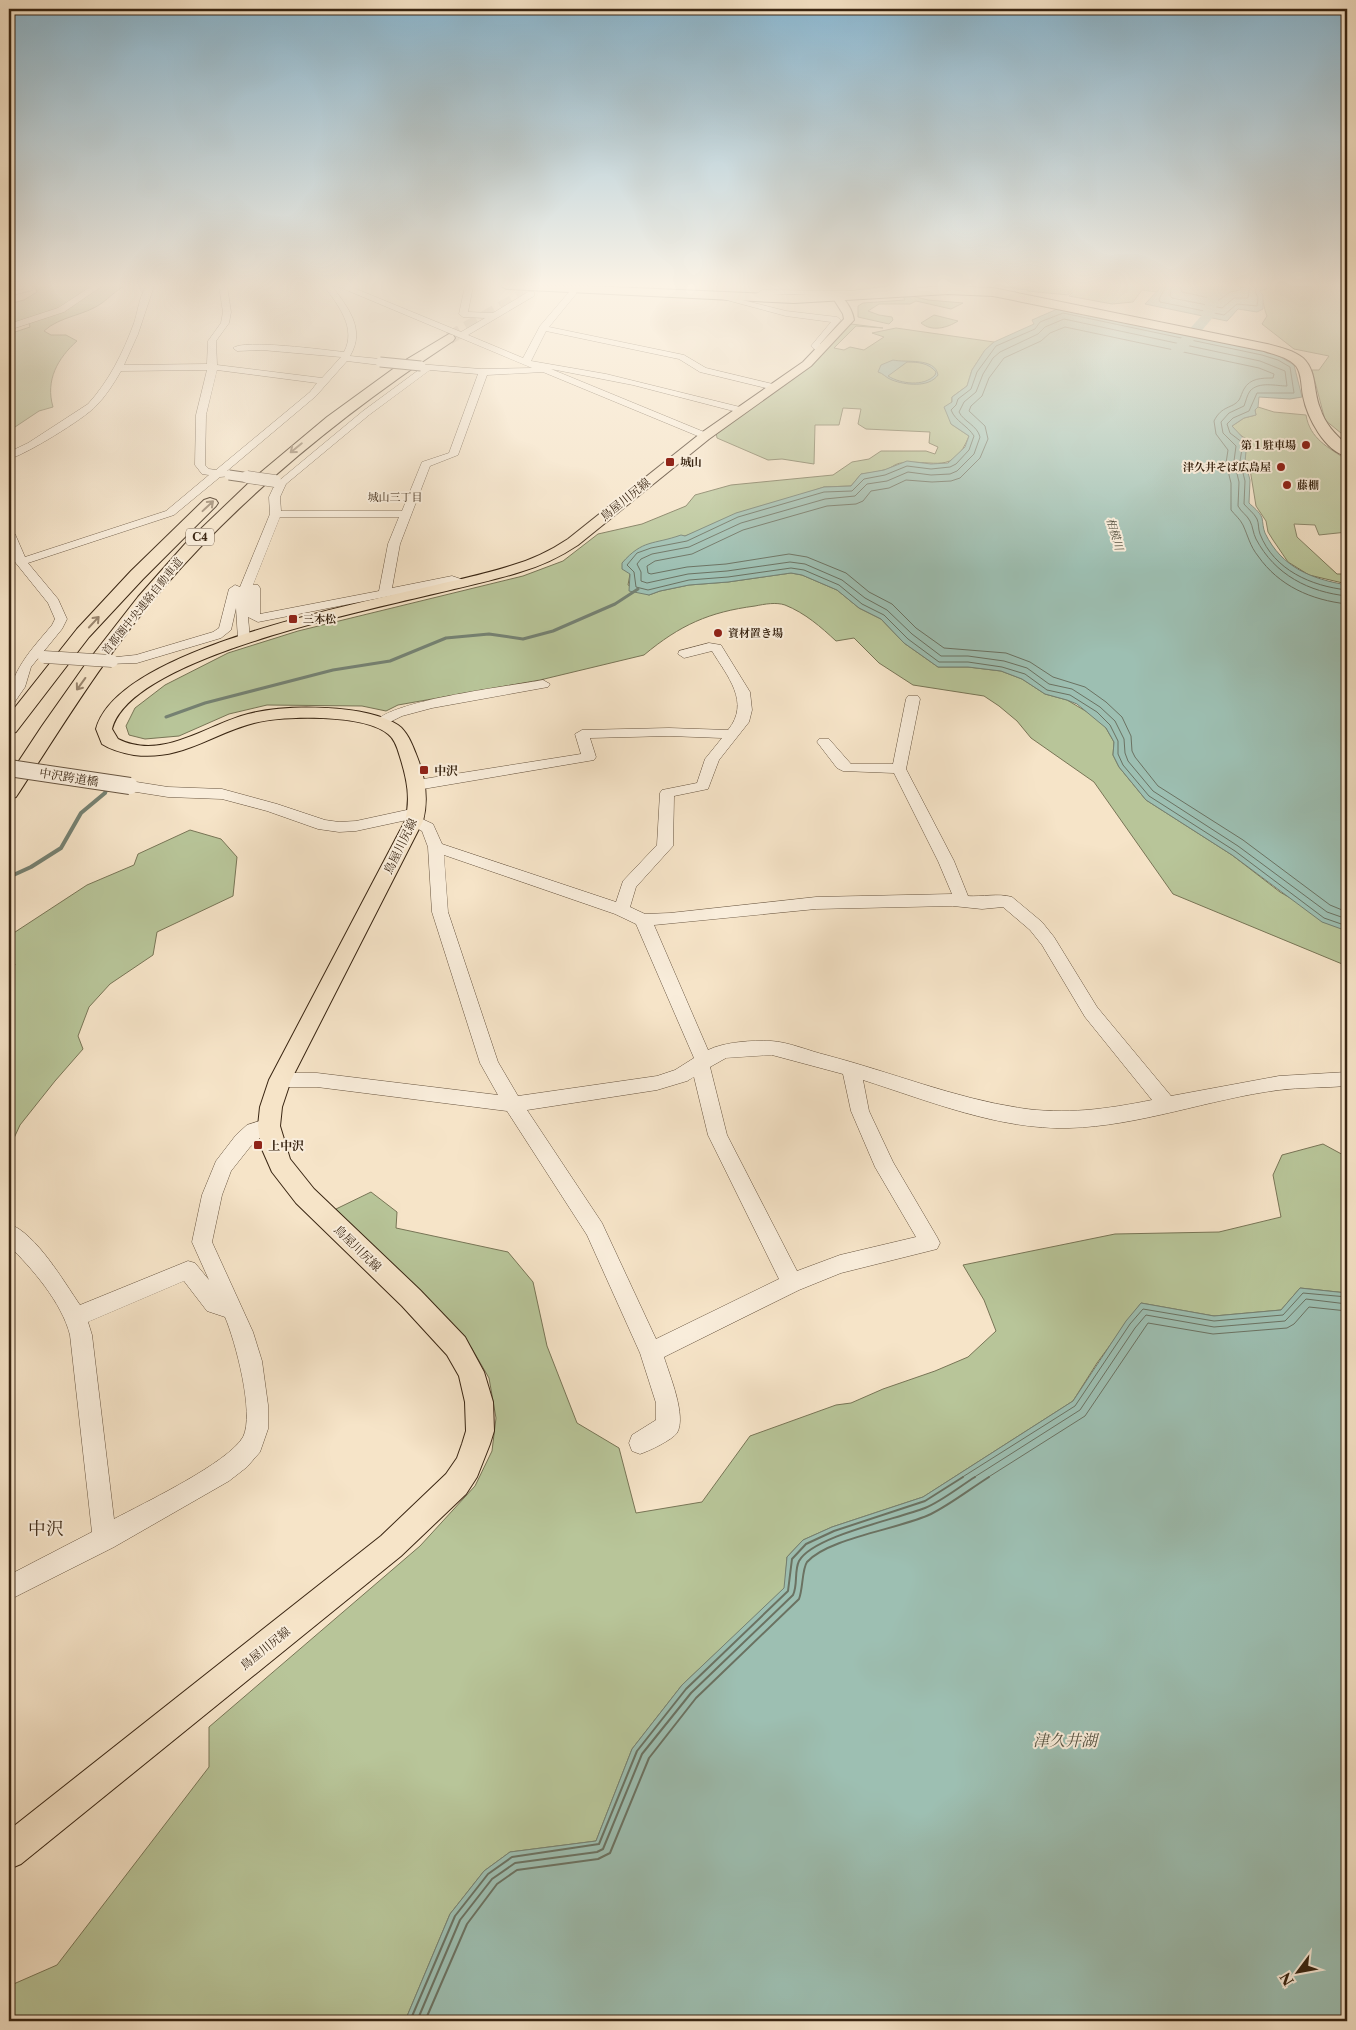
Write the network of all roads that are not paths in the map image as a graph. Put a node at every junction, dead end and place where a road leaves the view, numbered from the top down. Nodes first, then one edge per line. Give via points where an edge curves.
1 (111, 381) edge
2 (210, 381) edge
3 (323, 381) edge
4 (376, 381) edge
5 (384, 381) edge
6 (407, 381) edge
7 (480, 381) edge
8 (569, 381) edge
9 (626, 381) edge
10 (748, 381) edge
11 (783, 381) edge
12 (1308, 381) edge
13 (774, 387) junction
14 (741, 410) junction
15 (705, 436) junction
16 (1347, 452) edge
17 (9, 456) edge
18 (223, 474) junction
19 (278, 481) junction
20 (276, 514) junction
21 (406, 514) junction
22 (9, 534) edge
23 (21, 562) junction
24 (256, 564) junction
25 (460, 583) junction
26 (385, 593) junction
27 (244, 639) junction
28 (684, 654) dead end
29 (38, 656) junction
30 (543, 684) dead end
31 (913, 699) dead end
32 (9, 700) edge
33 (382, 722) junction
34 (9, 728) edge
35 (731, 734) junction
36 (824, 742) dead end
37 (9, 768) edge
38 (899, 769) junction
39 (417, 785) junction
40 (9, 792) edge
41 (415, 817) junction
42 (436, 846) junction
43 (962, 900) junction
44 (621, 910) junction
45 (643, 920) junction
46 (702, 1063) junction
47 (851, 1069) junction
48 (1347, 1079) edge
49 (280, 1080) junction
50 (513, 1104) junction
51 (1165, 1104) junction
52 (269, 1126) junction
53 (9, 1233) edge
54 (792, 1283) junction
55 (232, 1309) junction
56 (76, 1317) junction
57 (651, 1352) junction
58 (640, 1443) dead end
59 (105, 1538) junction
60 (9, 1588) edge
61 (9, 1852) edge

1 - 17 street via 91,406 32,445
2 - 18 street via 201,415 200,465 206,472
3 - 18 street via 314,394
34 -> 4 highway, 首都圏中央連絡自動車道 / C4 via 83,633 173,538 228,487 310,421
5 -> 40 highway, 首都圏中央連絡自動車道 / C4 via 318,429 248,489 157,584 38,745
6 - 19 street
7 - 21 street via 453,455 426,464
8 - 15 street
9 - 14 street
10 - 13 street
11 - 13 main road, 鳥屋川尻線
12 - 16 highway via 1318,422
13 - 14 main road, 鳥屋川尻線
14 - 15 main road, 鳥屋川尻線
15 - 25 main road, 鳥屋川尻線 via 562,550 520,568
18 - 19 street, bridge
18 - 23 street via 170,513
19 - 20 street via 274,496
20 - 21 street
20 - 24 street
21 - 26 street via 394,544
22 - 23 street
23 - 29 street via 54,602 61,619
24 - 26 street via 262,570 252,594 256,618
24 - 27 street via 242,594
24 - 29 street, bridge via 246,570 240,580 222,632 137,659 112,661
25 - 26 street via 452,580
25 - 27 main road, 鳥屋川尻線 via 311,618
27 - 33 main road, 鳥屋川尻線 via 182,663 143,683 108,719 104,729 106,737 124,747 158,750 192,744 237,723 267,715 356,716
28 - 35 street via 716,648 743,692 745,710 742,722
29 - 32 street via 22,670 18,687
30 - 33 street via 423,706 398,713
31 - 38 street
33 - 39 main road, 鳥屋川尻線 via 394,729 400,739
35 - 39 street via 582,734 589,757
35 - 44 street via 712,759 703,786 667,793 665,846 629,885
36 - 38 street via 848,768
37 - 41 street, 中沢跨道橋, bridge via 168,792 222,794 339,827
38 - 43 street
39 - 41 main road, 鳥屋川尻線
41 - 42 street via 428,828
41 - 49 main road, 鳥屋川尻線
42 - 44 street
42 - 50 street via 440,912 489,1063
43 - 45 street via 816,902
43 - 51 street via 982,903 1006,901 1036,926 1092,1012
44 - 45 street
45 - 46 street
46 - 47 street via 723,1051 772,1048
46 - 50 street via 681,1076 657,1083
46 - 54 street via 718,1135
47 - 51 street via 969,1106 1047,1119 1104,1117
47 - 54 street via 860,1111 885,1167 930,1243 840,1264
48 - 51 street via 1279,1083
49 - 50 street via 317,1080
49 - 52 main road, 鳥屋川尻線
50 - 57 street via 595,1229
52 - 55 street via 249,1136 223,1167 212,1195 202,1238 202,1247
52 - 61 main road, 鳥屋川尻線 via 276,1156 285,1173 456,1346 471,1372 479,1402 480,1431 476,1444 456,1484 391,1546
53 - 56 street via 36,1258
54 - 57 street
55 - 56 street via 214,1304 188,1270
55 - 59 street via 249,1354 258,1405 257,1429 252,1444 221,1473
56 - 59 street via 81,1335
57 - 58 street via 667,1404 668,1426
59 - 60 street

